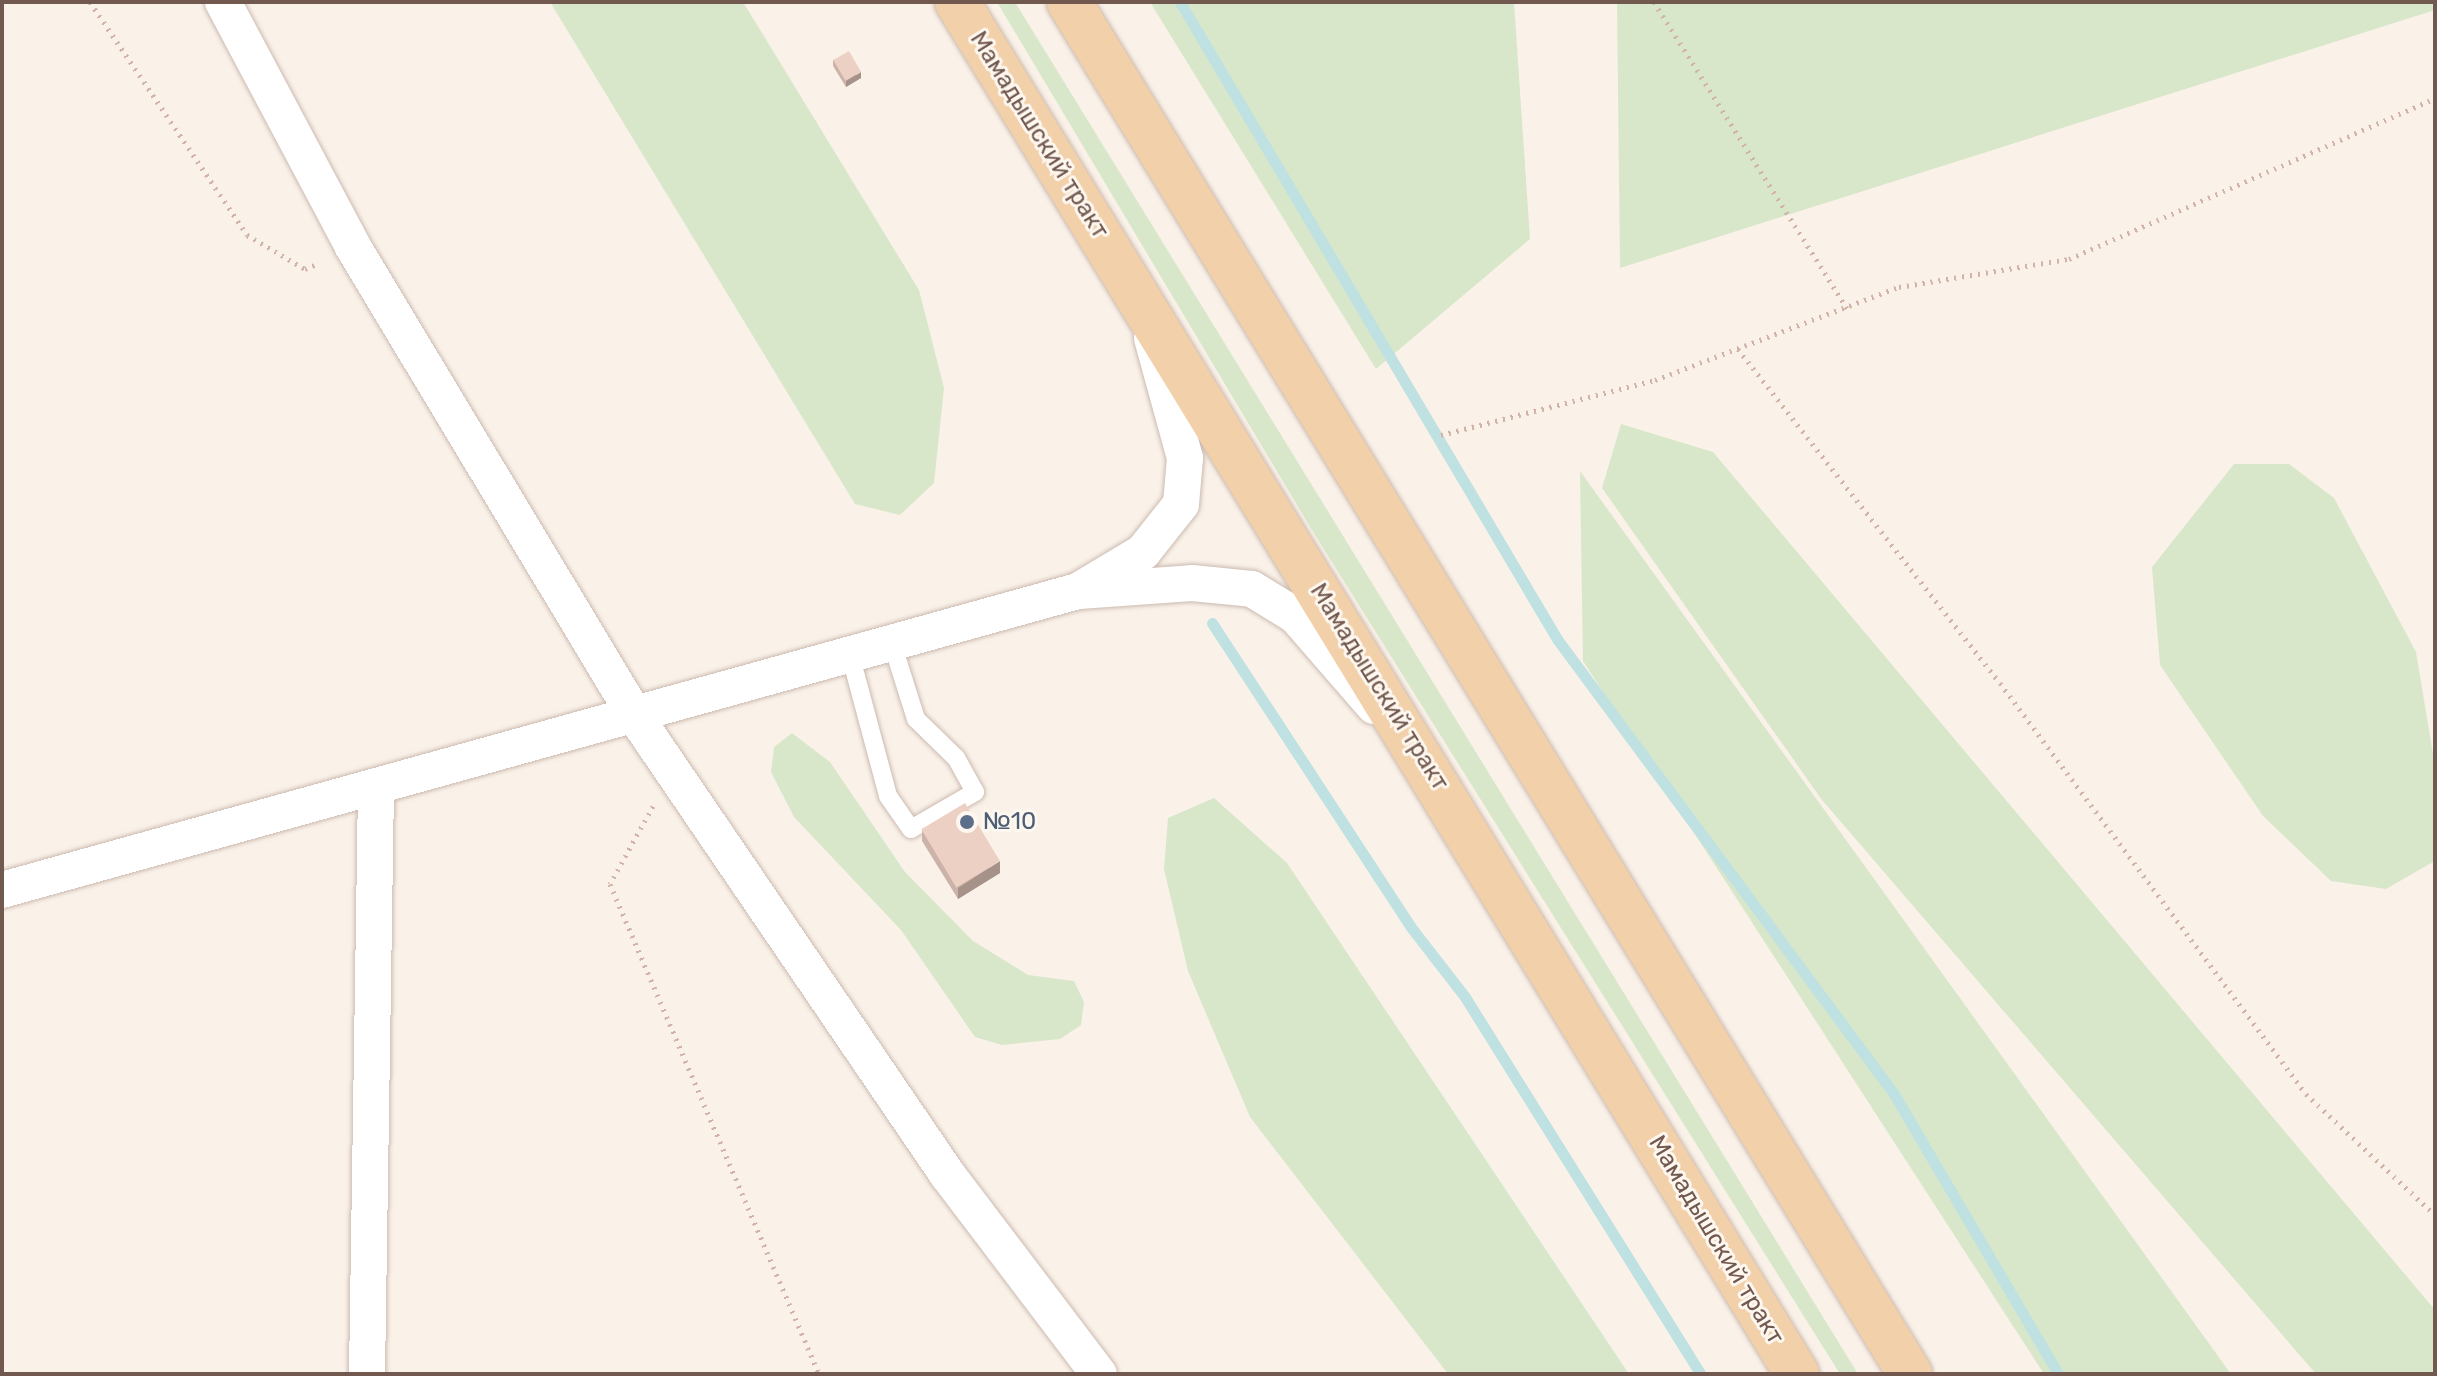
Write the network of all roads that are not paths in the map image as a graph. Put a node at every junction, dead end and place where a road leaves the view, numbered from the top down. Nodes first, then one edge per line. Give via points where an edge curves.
1 (223, 2) edge
2 (957, 2) edge
3 (1069, 2) edge
4 (1141, 302) junction
5 (1078, 591) junction
6 (892, 643) junction
7 (850, 654) junction
8 (637, 719) junction
9 (1417, 749) junction
10 (376, 788) junction
11 (2, 890) edge
12 (367, 1374) edge
13 (1099, 1374) edge
14 (1797, 1374) edge
15 (1910, 1374) edge

1 - 8 street via 353,247
2 - 4 main road, Мамадышский тракт
3 - 15 main road
4 - 5 street via 1181,439 1185,488 1160,537
4 - 9 main road, Мамадышский тракт
5 - 6 street
5 - 9 street via 1192,583 1252,589 1296,616
6 - 7 street
6 - 7 lane via 916,719 956,758 975,792 911,829 888,796
7 - 8 street
8 - 10 street
8 - 13 street via 947,1174
9 - 14 main road, Мамадышский тракт
10 - 11 street
10 - 12 street

